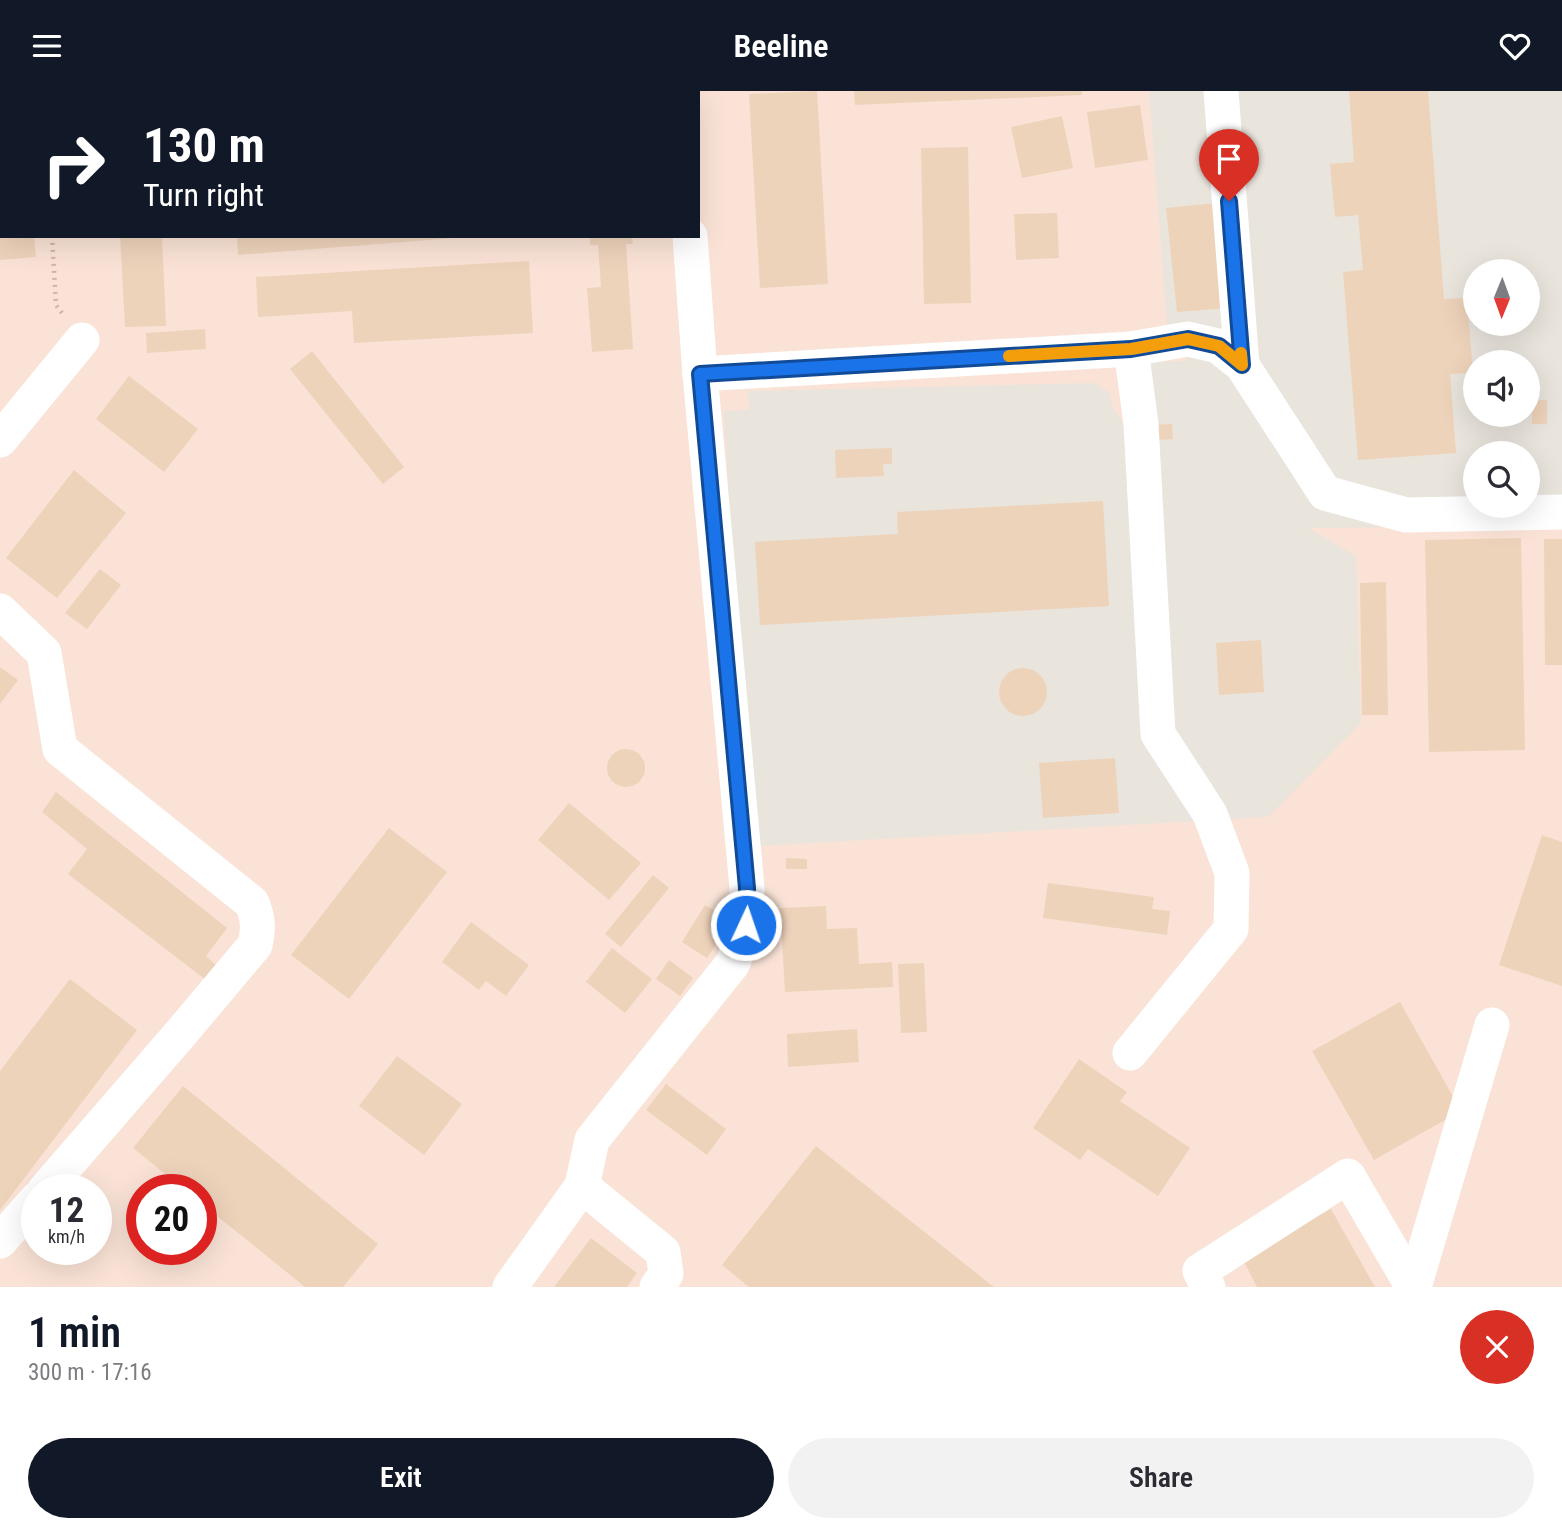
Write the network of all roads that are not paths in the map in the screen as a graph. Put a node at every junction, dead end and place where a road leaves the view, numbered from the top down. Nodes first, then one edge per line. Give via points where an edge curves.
1 (1221, 91) edge
2 (691, 238) edge
3 (82, 340) road end
4 (1131, 349) junction
5 (1242, 365) junction
6 (700, 374) junction
7 (0, 440) edge
8 (1562, 512) edge
9 (0, 611) edge
10 (1492, 1025) dead end
11 (1130, 1053) dead end
12 (59, 1174) edge
13 (582, 1186) junction
14 (21, 1217) edge
15 (0, 1241) edge
16 (510, 1287) edge
17 (657, 1287) edge
18 (1208, 1287) edge
19 (1413, 1287) edge

1 - 5 lane
2 - 6 lane
3 - 7 lane
4 - 5 lane via 1188,339 1219,346
4 - 6 lane
4 - 11 lane via 1141,423 1158,734 1210,814 1232,873 1230,929
5 - 8 lane via 1325,493 1406,516
6 - 13 lane via 747,888 746,925 733,963 592,1140
9 - 12 lane via 44,653 60,749 251,903 258,923 255,945
10 - 19 lane
13 - 16 lane
13 - 17 lane via 663,1252 666,1274
14 - 15 lane
18 - 19 lane via 1200,1271 1348,1176

